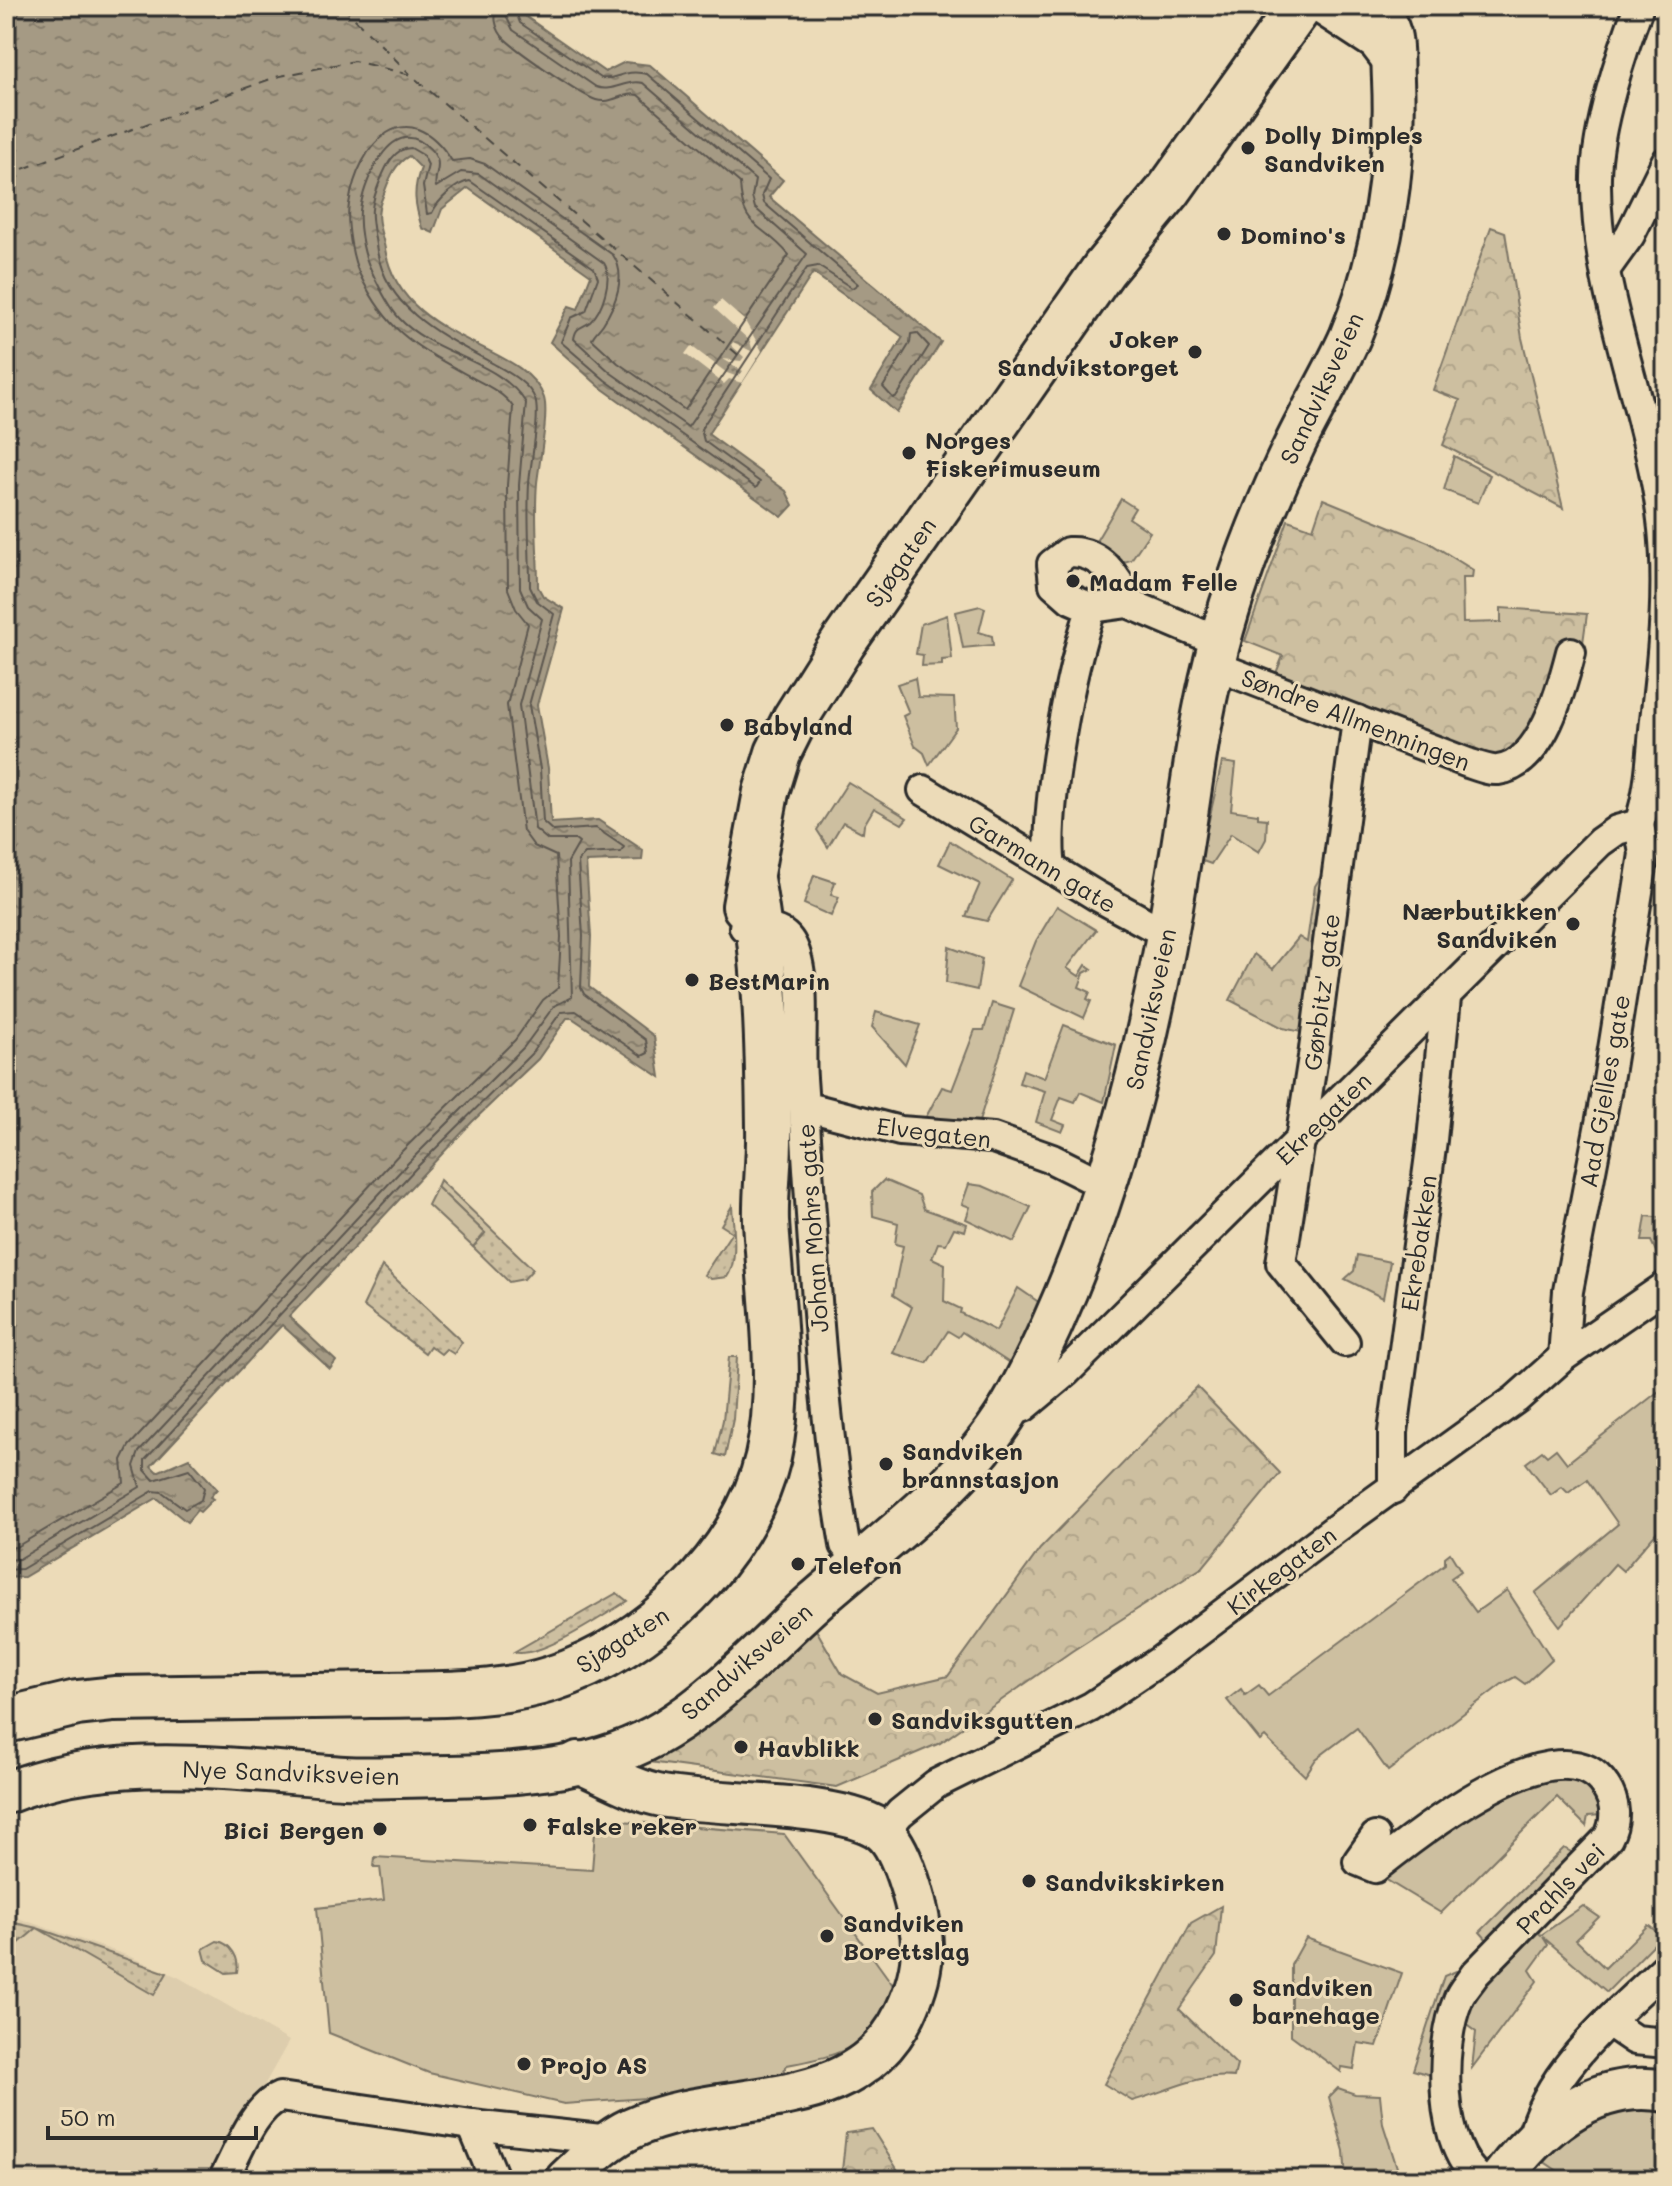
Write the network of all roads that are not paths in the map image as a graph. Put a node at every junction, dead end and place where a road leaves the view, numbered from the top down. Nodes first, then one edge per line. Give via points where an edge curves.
1 (1266, 6) edge
2 (1300, 6) edge
3 (1326, 6) edge
4 (1639, 6) edge
5 (1387, 24) edge
6 (1666, 162) edge
7 (1607, 267) junction
8 (1104, 269) junction
9 (1128, 603) junction
10 (1092, 608) junction
11 (1571, 652) dead end
12 (1217, 654) junction
13 (1357, 720) junction
14 (923, 790) dead end
15 (1639, 824) junction
16 (1051, 868) junction
17 (751, 927) junction
18 (1167, 929) junction
19 (1446, 998) junction
20 (804, 1106) junction
21 (1302, 1140) junction
22 (1106, 1186) junction
23 (1666, 1286) edge
24 (1345, 1342) dead end
25 (1563, 1357) junction
26 (1007, 1413) junction
27 (1393, 1489) junction
28 (864, 1560) junction
29 (6, 1720) edge
30 (578, 1762) junction
31 (6, 1793) edge
32 (884, 1832) junction
33 (1375, 1837) dead end
34 (1666, 1967) edge
35 (1610, 2023) junction
36 (1666, 2043) edge
37 (1666, 2091) edge
38 (472, 2125) junction
39 (610, 2140) junction
40 (1516, 2159) edge
41 (223, 2180) edge
42 (495, 2180) edge
43 (566, 2180) edge
44 (1482, 2180) edge

1 - 8 main road, Sjøgaten via 1153,179
2 - 8 main road, Sjøgaten via 1169,190
3 - 5 main road, Sandviksveien via 1378,40
4 - 7 street, Aad Gjelles gate via 1611,94 1596,173
5 - 12 main road, Sandviksveien via 1396,123 1369,278 1351,335 1285,465
6 - 7 street via 1630,235
7 - 15 street, Aad Gjelles gate via 1663,529 1665,635 1653,770
8 - 17 main road, Sjøgaten via 795,719 778,753 757,826
9 - 10 street
9 - 10 street via 1117,575 1108,568 1081,553 1062,555 1052,564 1054,584
9 - 12 street, Søndre Allmenningen
10 - 16 street via 1079,645 1059,762 1049,840
11 - 13 street, Søndre Allmenningen via 1548,722 1525,755 1503,769 1468,763
12 - 13 street, Søndre Allmenningen
12 - 18 main road, Sandviksveien
13 - 21 street, Gørbitz' gate
14 - 16 street, Garmann gate
15 - 19 street, Ekregaten via 1600,842
15 - 25 street, Aad Gjelles gate via 1644,854 1568,1291
16 - 18 street, Garmann gate via 1150,925
17 - 20 street, Johan Mohrs gate via 786,935 798,961
17 - 29 main road, Sjøgaten via 747,1056 766,1211 774,1375 769,1454 759,1486 698,1583 625,1643 582,1667 515,1688 114,1699
18 - 22 main road, Sandviksveien via 1132,1100
19 - 21 street, Ekregaten
19 - 27 street, Ekrebakken via 1393,1432
20 - 22 street, Elvegaten via 900,1131 993,1138
20 - 28 street, Johan Mohrs gate via 832,1452 845,1545
21 - 24 street, Gørbitz' gate via 1281,1263
21 - 26 street, Ekregaten via 1066,1372 1024,1407
22 - 26 main road, Sandviksveien via 1044,1340
23 - 25 street, Kirkegaten
25 - 27 street, Kirkegaten via 1516,1399
26 - 28 main road, Sandviksveien via 981,1450
27 - 32 street, Kirkegaten via 1124,1686 936,1784
28 - 30 main road, Sandviksveien via 666,1729 622,1751
30 - 31 main road, Nye Sandviksveien via 534,1773 487,1776 99,1770
30 - 32 main road via 658,1796 808,1809
32 - 39 main road via 917,1903 923,1942 916,1991 898,2029 850,2075 815,2090 694,2108
33 - 44 street, Prahls vei via 1358,1861 1375,1868 1481,1792 1560,1766 1592,1772 1614,1804 1608,1838 1475,1974 1458,1998 1445,2061 1445,2095 1470,2172
34 - 35 street
35 - 36 street via 1635,2040
35 - 40 street via 1550,2090
37 - 40 main road via 1610,2091 1579,2105
38 - 39 street
38 - 41 street via 280,2097 260,2114
38 - 42 street
39 - 43 main road

